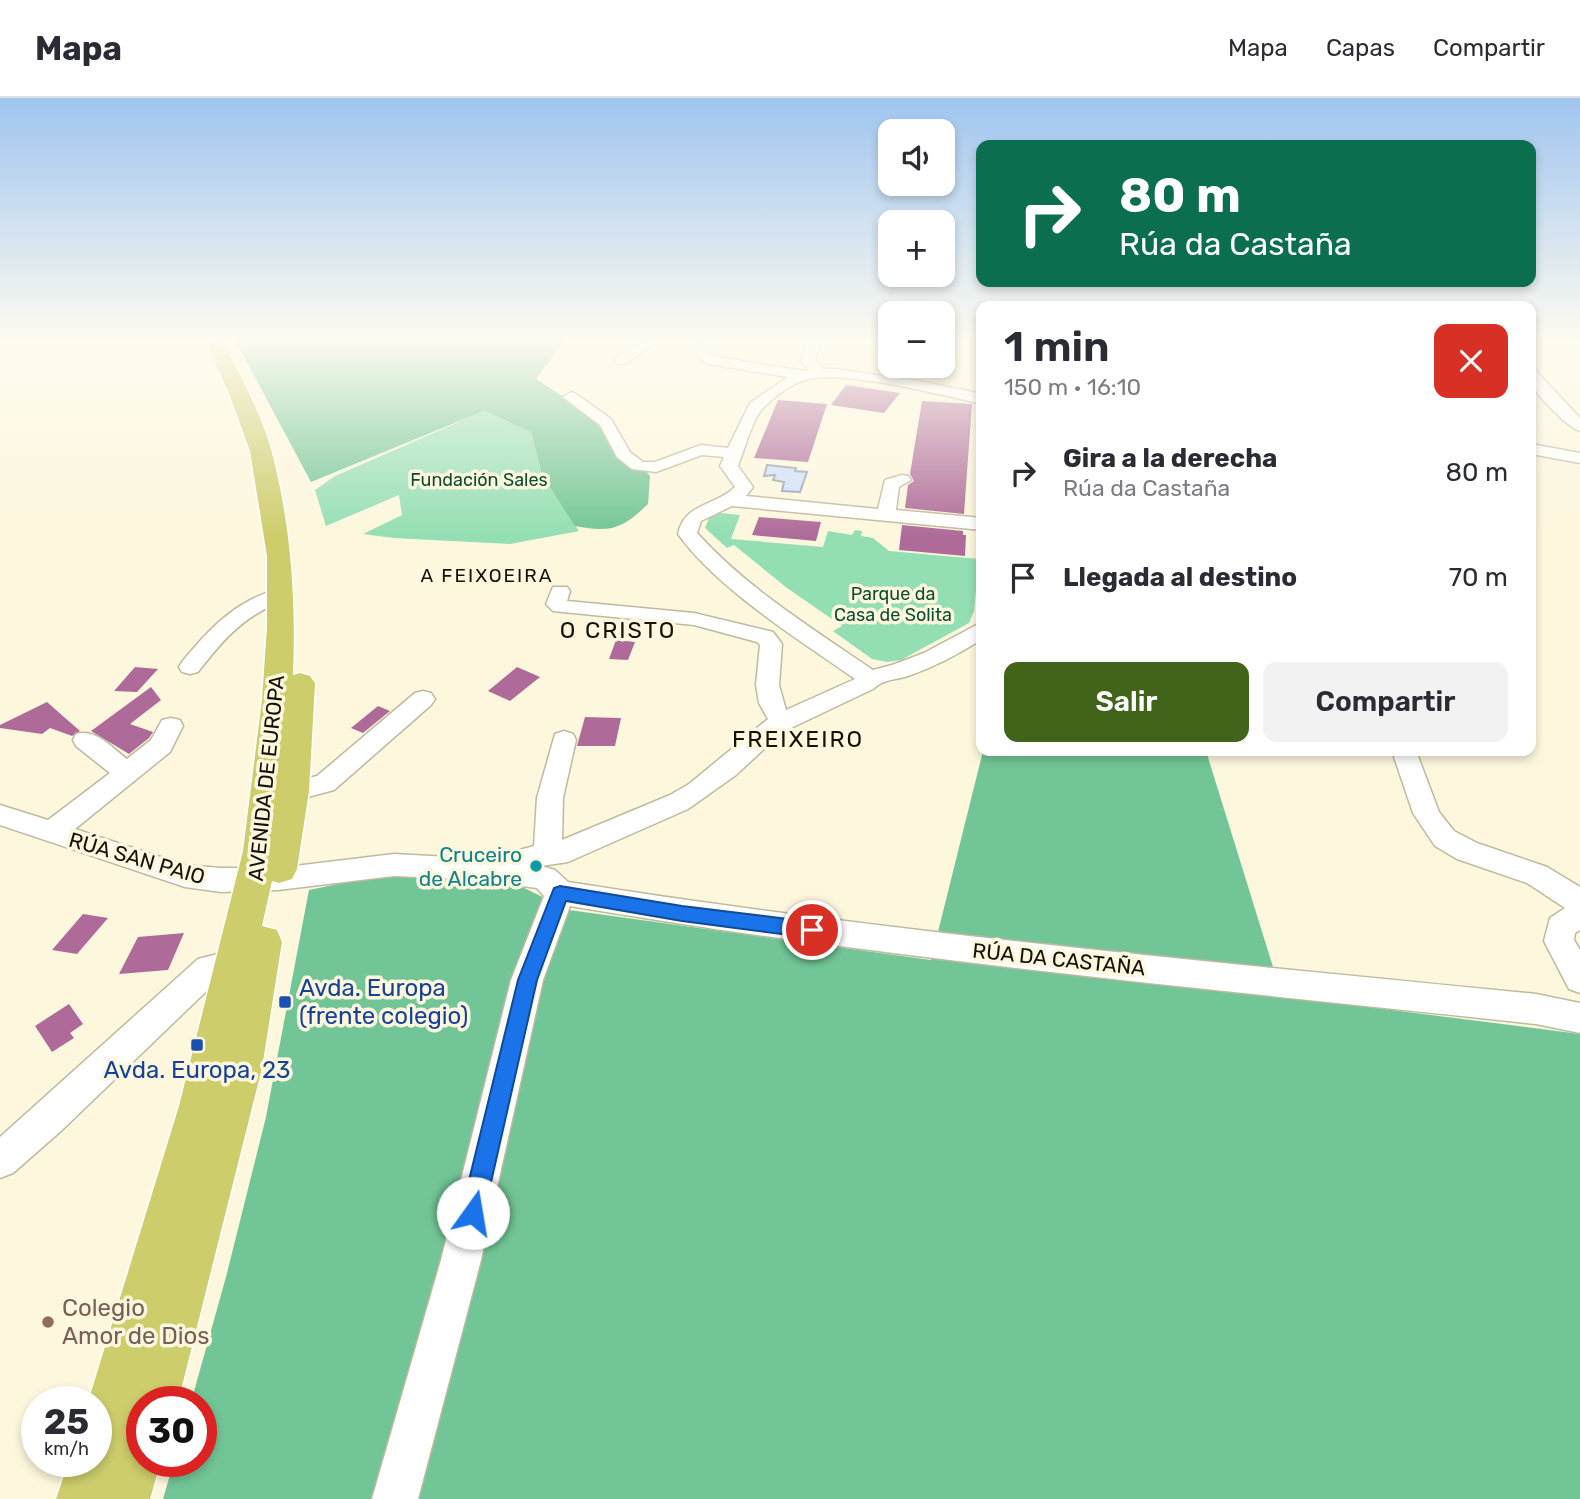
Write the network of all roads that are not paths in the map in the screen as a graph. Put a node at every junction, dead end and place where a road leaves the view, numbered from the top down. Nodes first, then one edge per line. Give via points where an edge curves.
1 (244, 405) edge
2 (258, 405) edge
3 (582, 405) edge
4 (756, 405) edge
5 (1558, 405) edge
6 (1580, 426) edge
7 (1536, 450) edge
8 (734, 454) junction
9 (1580, 458) edge
10 (902, 480) dead end
11 (737, 492) junction
12 (886, 515) junction
13 (976, 523) edge
14 (559, 591) dead end
15 (279, 595) junction
16 (976, 635) edge
17 (190, 667) dead end
18 (869, 678) junction
19 (423, 699) dead end
20 (782, 722) junction
21 (171, 726) dead end
22 (85, 740) dead end
23 (564, 740) dead end
24 (1406, 756) edge
25 (128, 773) junction
26 (293, 791) junction
27 (0, 815) edge
28 (51, 832) junction
29 (553, 869) junction
30 (486, 870) joint
31 (267, 880) junction
32 (1580, 903) edge
33 (1580, 914) edge
34 (237, 962) junction
35 (1580, 979) edge
36 (1580, 1018) edge
37 (0, 1160) edge
38 (154, 1386) edge
39 (128, 1477) edge
40 (85, 1499) edge
41 (121, 1499) edge
42 (395, 1499) edge

1 - 15 main road, AVENIDA DE EUROPA via 261,451 279,556
2 - 26 main road, AVENIDA DE EUROPA via 285,479 300,589
3 - 8 street via 613,430 617,444 637,465 669,464 702,449
4 - 8 street
5 - 6 street
7 - 9 street
8 - 11 street via 729,466
10 - 12 street via 891,484
11 - 12 street via 773,505
11 - 18 street via 693,517 686,528 690,540 764,605
12 - 13 street
14 - 20 street via 556,604 560,607 694,620 765,637 771,644 766,690 771,708
15 - 17 street via 226,622
15 - 31 main road, AVENIDA DE EUROPA
16 - 18 street via 897,671
18 - 20 street via 865,684
19 - 26 street via 325,783
20 - 29 street via 698,791
21 - 25 street via 161,746
22 - 25 street
23 - 29 street via 550,798
24 - 32 street via 1429,820 1444,838 1557,884
25 - 28 street
26 - 31 main road, AVENIDA DE EUROPA
27 - 28 street, RÚA SAN PAIO
28 - 31 street, RÚA SAN PAIO via 184,876
29 - 30 street, RÚA DA CASTAÑA
29 - 36 street, RÚA DA CASTAÑA via 682,913 942,947 1536,1009
29 - 42 street via 461,1260
30 - 31 street, RÚA DA CASTAÑA via 394,865
31 - 34 main road, AVENIDA DE EUROPA
31 - 38 main road, AVENIDA DE EUROPA via 241,1068
33 - 35 street via 1561,927 1559,941
34 - 37 street via 209,969
34 - 40 main road, AVENIDA DE EUROPA via 142,1317
39 - 41 main road

